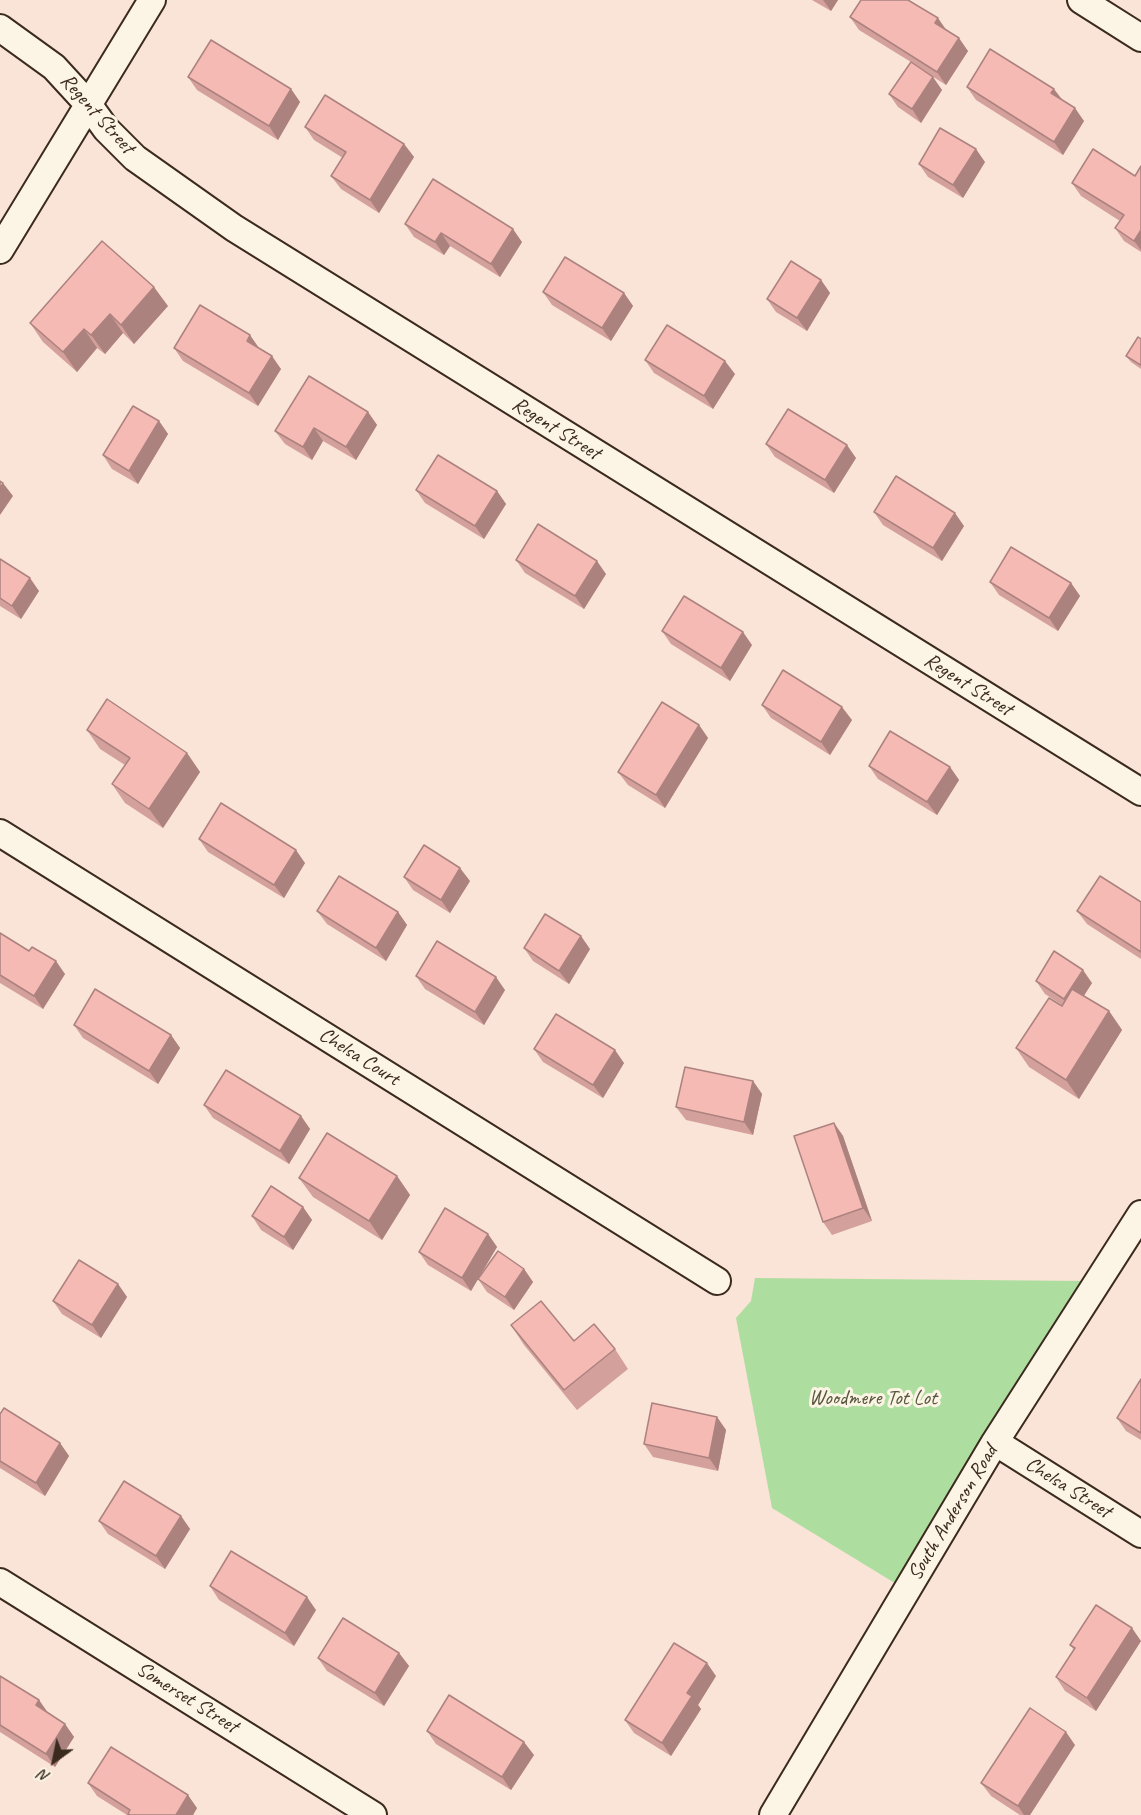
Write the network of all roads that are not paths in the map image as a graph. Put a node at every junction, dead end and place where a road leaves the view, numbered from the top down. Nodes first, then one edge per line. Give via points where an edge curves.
1 (152, 0) edge
2 (1081, 0) edge
3 (0, 28) edge
4 (1141, 38) edge
5 (88, 104) junction
6 (0, 250) edge
7 (1141, 792) edge
8 (0, 833) edge
9 (1141, 1214) edge
10 (717, 1281) dead end
11 (995, 1442) junction
12 (1141, 1534) edge
13 (0, 1582) edge
14 (373, 1815) edge
15 (773, 1815) edge

1 - 5 street
2 - 4 street
3 - 5 street, Regent Street via 54,67
5 - 6 street
5 - 7 street, Regent Street via 135,158 234,228
8 - 10 street, Chelsa Court
9 - 11 street, South Anderson Road
11 - 12 street, Chelsa Street
11 - 15 street, South Anderson Road
13 - 14 street, Somerset Street

